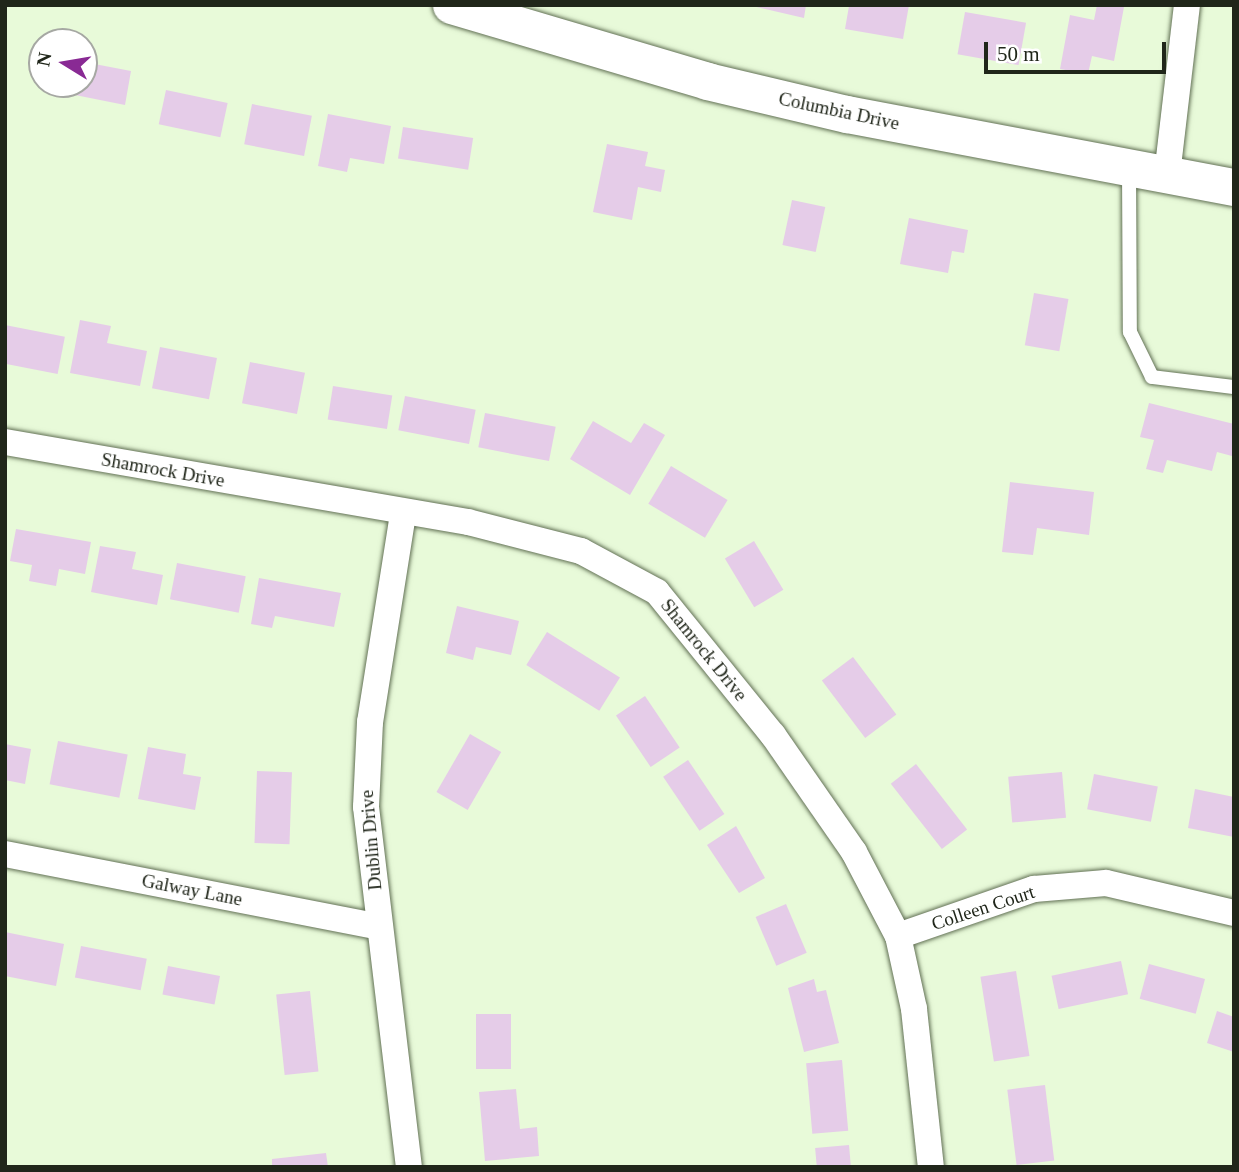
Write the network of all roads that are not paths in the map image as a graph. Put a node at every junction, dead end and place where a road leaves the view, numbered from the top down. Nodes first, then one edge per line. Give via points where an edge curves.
1 (451, 5) edge
2 (1187, 5) edge
3 (1129, 168) junction
4 (1167, 175) junction
5 (1234, 187) edge
6 (1234, 387) edge
7 (5, 442) edge
8 (403, 514) junction
9 (5, 854) edge
10 (1234, 913) edge
11 (379, 927) junction
12 (898, 936) junction
13 (409, 1167) edge
14 (931, 1167) edge

1 - 3 main road, Columbia Drive via 732,87
2 - 4 street
3 - 4 main road, Columbia Drive
3 - 6 lane via 1130,332 1152,377
4 - 5 main road, Columbia Drive
7 - 8 street, Shamrock Drive
8 - 11 street, Dublin Drive via 366,771
8 - 12 street, Shamrock Drive via 468,522 581,551 657,592 780,746 854,852
9 - 11 street, Galway Lane
10 - 12 street, Colleen Court via 1106,883 1034,889
11 - 13 street, Dublin Drive
12 - 14 street, Shamrock Drive via 914,1009

